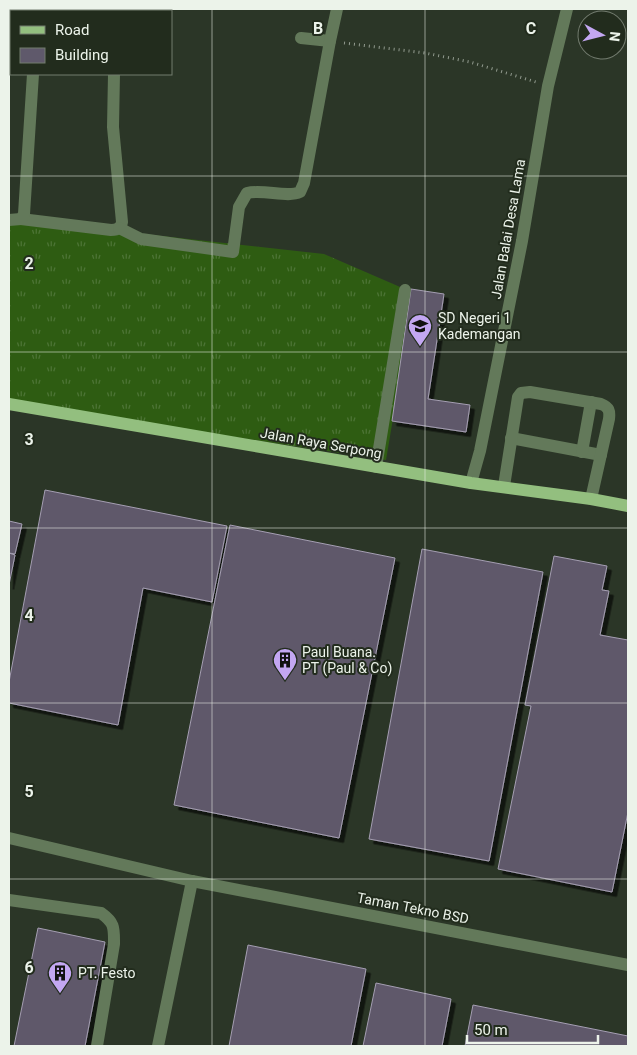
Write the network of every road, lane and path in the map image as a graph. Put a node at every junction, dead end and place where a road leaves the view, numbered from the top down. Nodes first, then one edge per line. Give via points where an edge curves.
1 (338, 9) edge
2 (567, 9) edge
3 (301, 38) dead end
4 (330, 41) junction
5 (34, 75) edge
6 (114, 75) edge
7 (548, 86) junction
8 (15, 219) edge
9 (119, 228) junction
10 (405, 290) dead end
11 (592, 402) junction
12 (9, 404) edge
13 (511, 438) junction
14 (582, 452) junction
15 (601, 455) junction
16 (376, 467) junction
17 (471, 483) junction
18 (504, 486) junction
19 (591, 499) junction
20 (628, 506) edge
21 (9, 838) edge
22 (192, 881) junction
23 (9, 900) edge
24 (628, 965) edge
25 (97, 1046) edge
26 (158, 1046) edge

1 - 4 street
2 - 7 street, Jalan Balai Desa Lama
3 - 4 street
4 - 7 path via 461,60
4 - 9 street via 303,188 294,194 246,193 239,207 233,252 141,239
5 - 8 street via 24,214
6 - 9 street via 113,127 122,222
7 - 17 street, Jalan Balai Desa Lama via 522,241
8 - 9 street via 111,230
10 - 16 street
11 - 13 street via 521,393
11 - 14 street
11 - 15 street via 606,406 610,411
12 - 16 main road, Jalan Raya Serpong
13 - 14 street
13 - 18 street
14 - 15 street
15 - 19 street
16 - 17 main road, Jalan Raya Serpong
17 - 18 main road, Jalan Raya Serpong
18 - 19 main road, Jalan Raya Serpong
19 - 20 main road, Jalan Raya Serpong
21 - 22 street, Taman Tekno BSD
22 - 24 street, Taman Tekno BSD
22 - 26 street
23 - 25 street via 101,913 111,920 114,944

